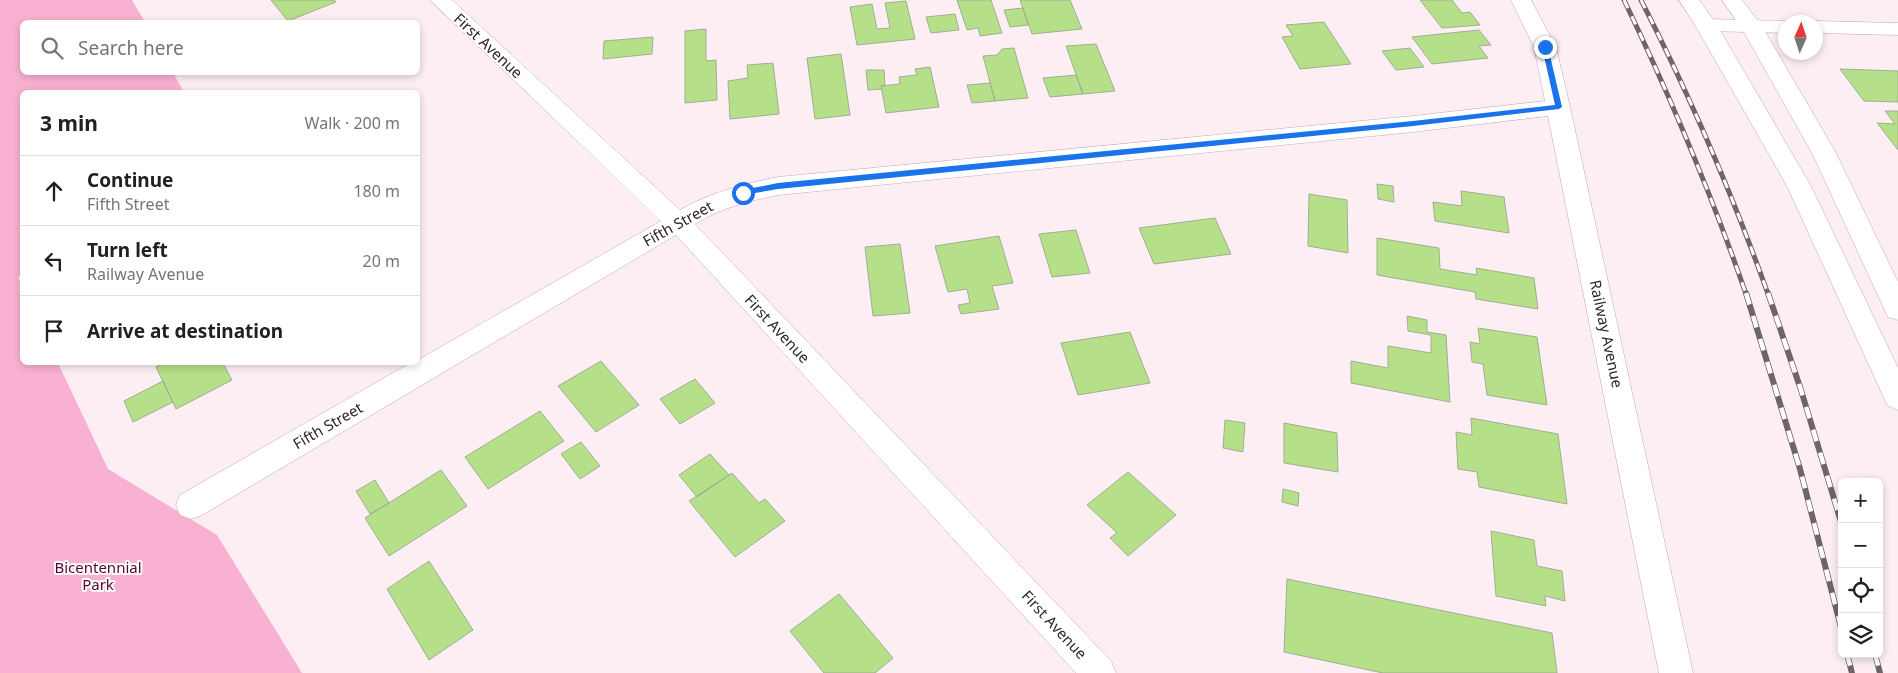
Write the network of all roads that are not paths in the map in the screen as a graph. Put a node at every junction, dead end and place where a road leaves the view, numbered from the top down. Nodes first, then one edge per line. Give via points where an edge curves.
1 (440, 0) edge
2 (1521, 0) edge
3 (1689, 0) edge
4 (1732, 0) edge
5 (1706, 25) junction
6 (1751, 26) junction
7 (1778, 27) edge
8 (1823, 27) edge
9 (1898, 29) edge
10 (1559, 107) junction
11 (679, 223) junction
12 (1898, 310) edge
13 (1898, 398) edge
14 (191, 504) dead end
15 (1099, 673) edge
16 (1676, 673) edge

1 - 11 street, First Avenue
2 - 10 street, Railway Avenue via 1545,47
3 - 5 street
4 - 6 street
5 - 6 street
5 - 13 street via 1799,186
6 - 7 street
6 - 12 street via 1824,153
8 - 9 street
10 - 11 street, Fifth Street via 778,186 743,193 706,206
10 - 16 street, Railway Avenue
11 - 14 street, Fifth Street
11 - 15 street, First Avenue

